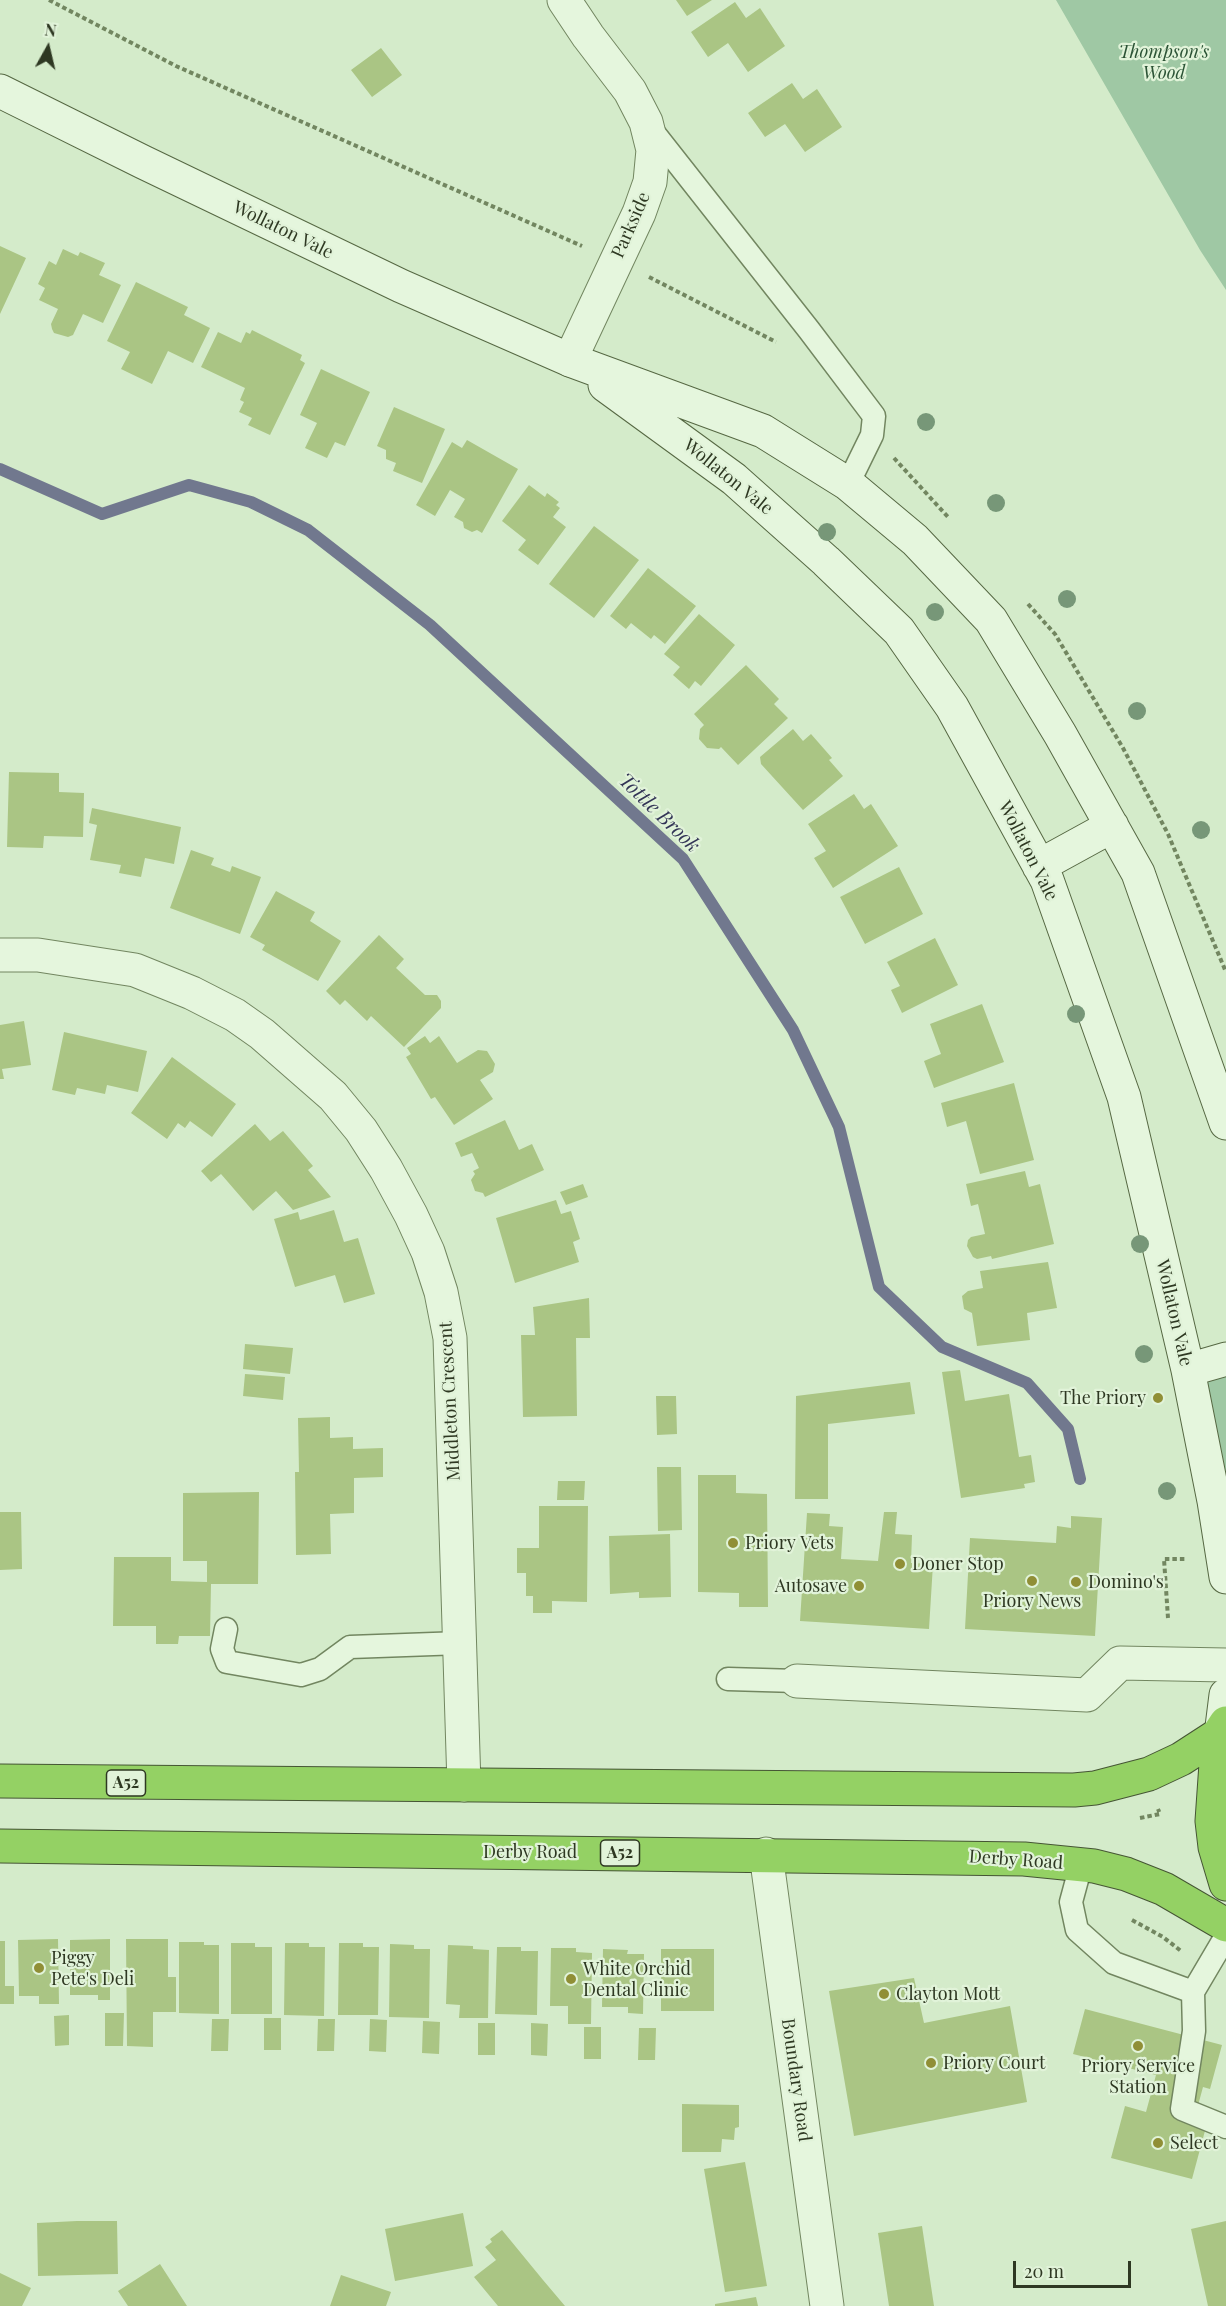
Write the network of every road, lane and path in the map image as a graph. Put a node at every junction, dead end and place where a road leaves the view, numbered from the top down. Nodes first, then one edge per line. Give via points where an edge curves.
1 (49, 0) edge
2 (564, 0) edge
3 (0, 91) edge
4 (646, 122) junction
5 (615, 260) junction
6 (777, 343) dead end
7 (570, 360) junction
8 (848, 484) junction
9 (1112, 826) junction
10 (1039, 866) junction
11 (0, 956) edge
12 (1226, 1123) edge
13 (1226, 1359) edge
14 (1188, 1370) junction
15 (1192, 1558) dead end
16 (1226, 1577) edge
17 (1168, 1618) dead end
18 (226, 1629) dead end
19 (461, 1643) junction
20 (1226, 1665) edge
21 (728, 1679) dead end
22 (797, 1681) joint
23 (1226, 1695) edge
24 (1222, 1729) edge
25 (0, 1781) edge
26 (464, 1785) junction
27 (0, 1846) edge
28 (766, 1854) junction
29 (1081, 1865) junction
30 (1226, 1884) edge
31 (1127, 1917) dead end
32 (1226, 1925) edge
33 (1226, 1936) edge
34 (1184, 1954) dead end
35 (1193, 1992) junction
36 (1226, 2127) edge
37 (827, 2306) edge

1 - 5 path via 176,66
2 - 4 street, Parkside via 630,91
3 - 7 street, Wollaton Vale via 401,286
4 - 5 street, Parkside via 653,150 650,182
4 - 8 lane via 874,416 872,435
5 - 6 path
5 - 7 street, Parkside
7 - 8 street, Wollaton Vale via 763,431
7 - 10 street, Wollaton Vale via 734,478 899,631 952,707
8 - 9 street, Wollaton Vale via 915,540 991,620
9 - 10 street
9 - 12 street, Wollaton Vale via 1137,873
10 - 14 street, Wollaton Vale via 1124,1097
11 - 19 street, Middleton Crescent via 38,955 135,970 192,993 262,1034 333,1096 362,1130 428,1252 450,1338
13 - 14 street
14 - 16 street, Wollaton Vale
15 - 17 path via 1164,1559
18 - 19 lane via 222,1649 227,1662 301,1675 320,1669 350,1647
19 - 26 street, Middleton Crescent
20 - 22 street via 1120,1663 1087,1695
21 - 22 lane
23 - 24 street
24 - 26 highway, A52 via 1172,1764 1149,1774 1074,1790
24 - 30 highway via 1212,1821
25 - 26 highway, A52
27 - 28 highway, Derby Road / A52
28 - 29 highway, Derby Road / A52 via 994,1857
28 - 37 street, Boundary Road
29 - 32 highway, Derby Road / A52 via 1126,1874 1155,1885
29 - 35 lane via 1071,1902 1077,1930 1114,1963
31 - 34 path via 1163,1936
33 - 35 lane
35 - 36 lane via 1194,2031 1182,2109

